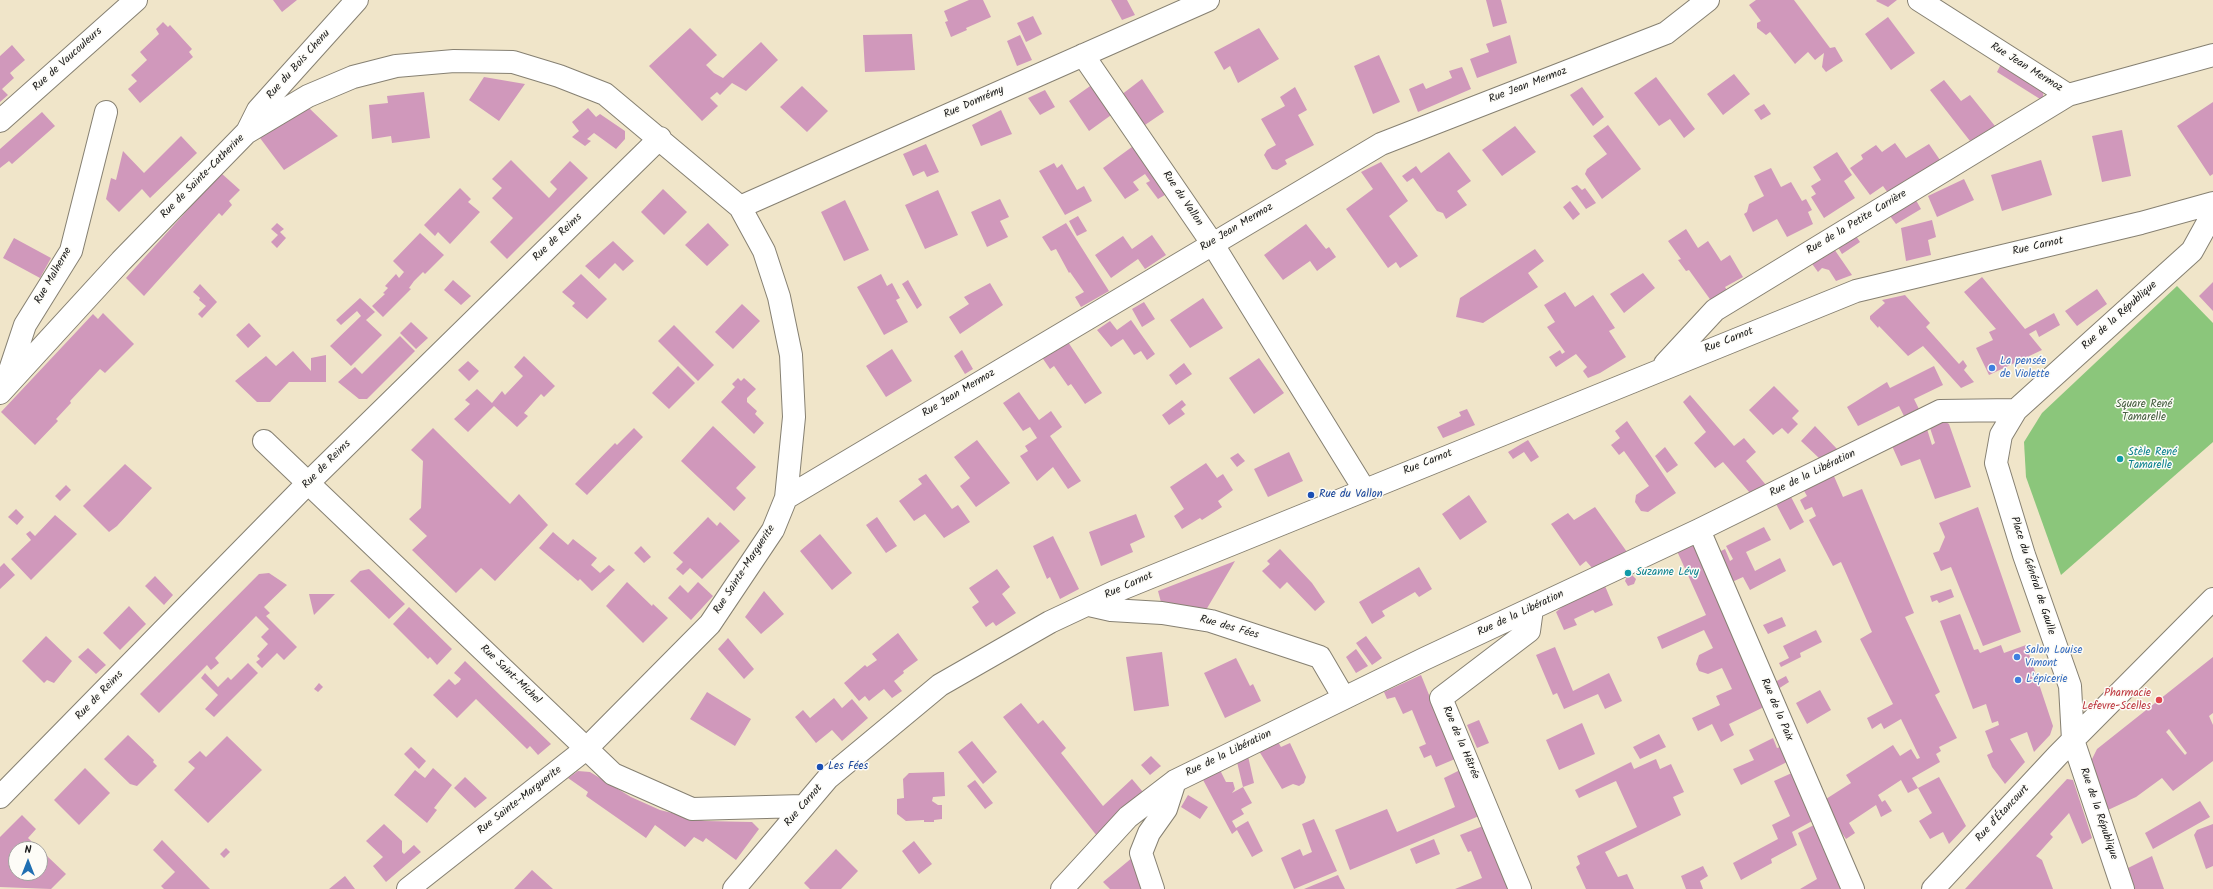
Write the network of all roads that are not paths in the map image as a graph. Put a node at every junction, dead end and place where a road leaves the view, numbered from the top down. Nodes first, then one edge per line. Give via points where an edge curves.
1 (136, 0) edge
2 (357, 0) edge
3 (1208, 0) edge
4 (1708, 0) edge
5 (1919, 0) edge
6 (1083, 55) junction
7 (2213, 55) edge
8 (2068, 95) junction
9 (106, 112) dead end
10 (0, 120) edge
11 (246, 133) junction
12 (660, 138) junction
13 (2213, 203) edge
14 (740, 207) junction
15 (2213, 213) edge
16 (1212, 243) junction
17 (1662, 368) junction
18 (2, 391) edge
19 (2016, 410) junction
20 (264, 441) dead end
21 (308, 483) junction
22 (1364, 488) junction
23 (786, 498) junction
24 (1699, 530) junction
25 (2213, 599) edge
26 (1088, 605) junction
27 (1532, 609) junction
28 (1344, 698) junction
29 (2073, 740) junction
30 (587, 748) junction
31 (1175, 781) junction
32 (0, 797) edge
33 (803, 806) junction
34 (744, 885) edge
35 (408, 889) edge
36 (1062, 889) edge
37 (1153, 889) edge
38 (1520, 889) edge
39 (1853, 889) edge
40 (1933, 889) edge
41 (2123, 889) edge

1 - 10 street, Rue de Vaucouleurs
2 - 11 street, Rue du Bois Chenu via 258,110
3 - 6 street, Rue Domrémy
4 - 16 street, Rue Jean Mermoz via 1666,33 1381,144
5 - 8 street, Rue Jean Mermoz
6 - 14 street, Rue Domrémy
6 - 16 street, Rue du Vallon
7 - 8 street, Rue Jean Mermoz
8 - 17 street, Rue de la Petite Carrière via 1715,310
9 - 18 street, Rue Malherne via 71,251 25,325
11 - 12 street, Rue de Sainte-Catherine via 308,96 353,76 396,66 454,61 513,62 559,76 605,94
11 - 18 street, Rue de Sainte-Catherine via 121,261
12 - 14 street, Rue Sainte-Marguerite
12 - 21 street, Rue de Reims
13 - 17 street, Rue Carnot via 1856,291
14 - 23 street, Rue Sainte-Marguerite via 764,251 779,297 791,355 794,417
15 - 19 street, Rue de la République via 2192,251
16 - 22 street, Rue du Vallon
16 - 23 street, Rue Jean Mermoz
17 - 22 street, Rue Carnot
19 - 24 street, Rue de la Libération via 1940,411
19 - 29 street, Place du Général de Gaulle via 2001,435 1996,463 2024,555 2070,686
20 - 21 street, Rue Saint-Michel
21 - 30 street, Rue Saint-Michel
21 - 32 street, Rue de Reims
22 - 26 street, Rue Carnot
23 - 30 street, Rue Sainte-Marguerite via 773,530 710,624
24 - 27 street, Rue de la Libération
24 - 39 street, Rue de la Paix
25 - 29 street
26 - 28 street, Rue des Fées via 1211,621 1320,657
26 - 33 street, Rue Carnot via 1050,622 940,685 828,778
27 - 28 street, Rue de la Libération
27 - 38 street, Rue de la Hêtrée via 1529,631 1441,698
28 - 31 street, Rue de la Libération
29 - 40 street, Rue d'Étancourt
29 - 41 street, Rue de la République
30 - 33 street, Rue Saint-Michel via 613,774 692,808
30 - 35 street, Rue Sainte-Marguerite
31 - 36 street, Rue de la Libération via 1128,817
31 - 37 street via 1166,808 1149,834 1141,853
33 - 34 street, Rue Carnot

